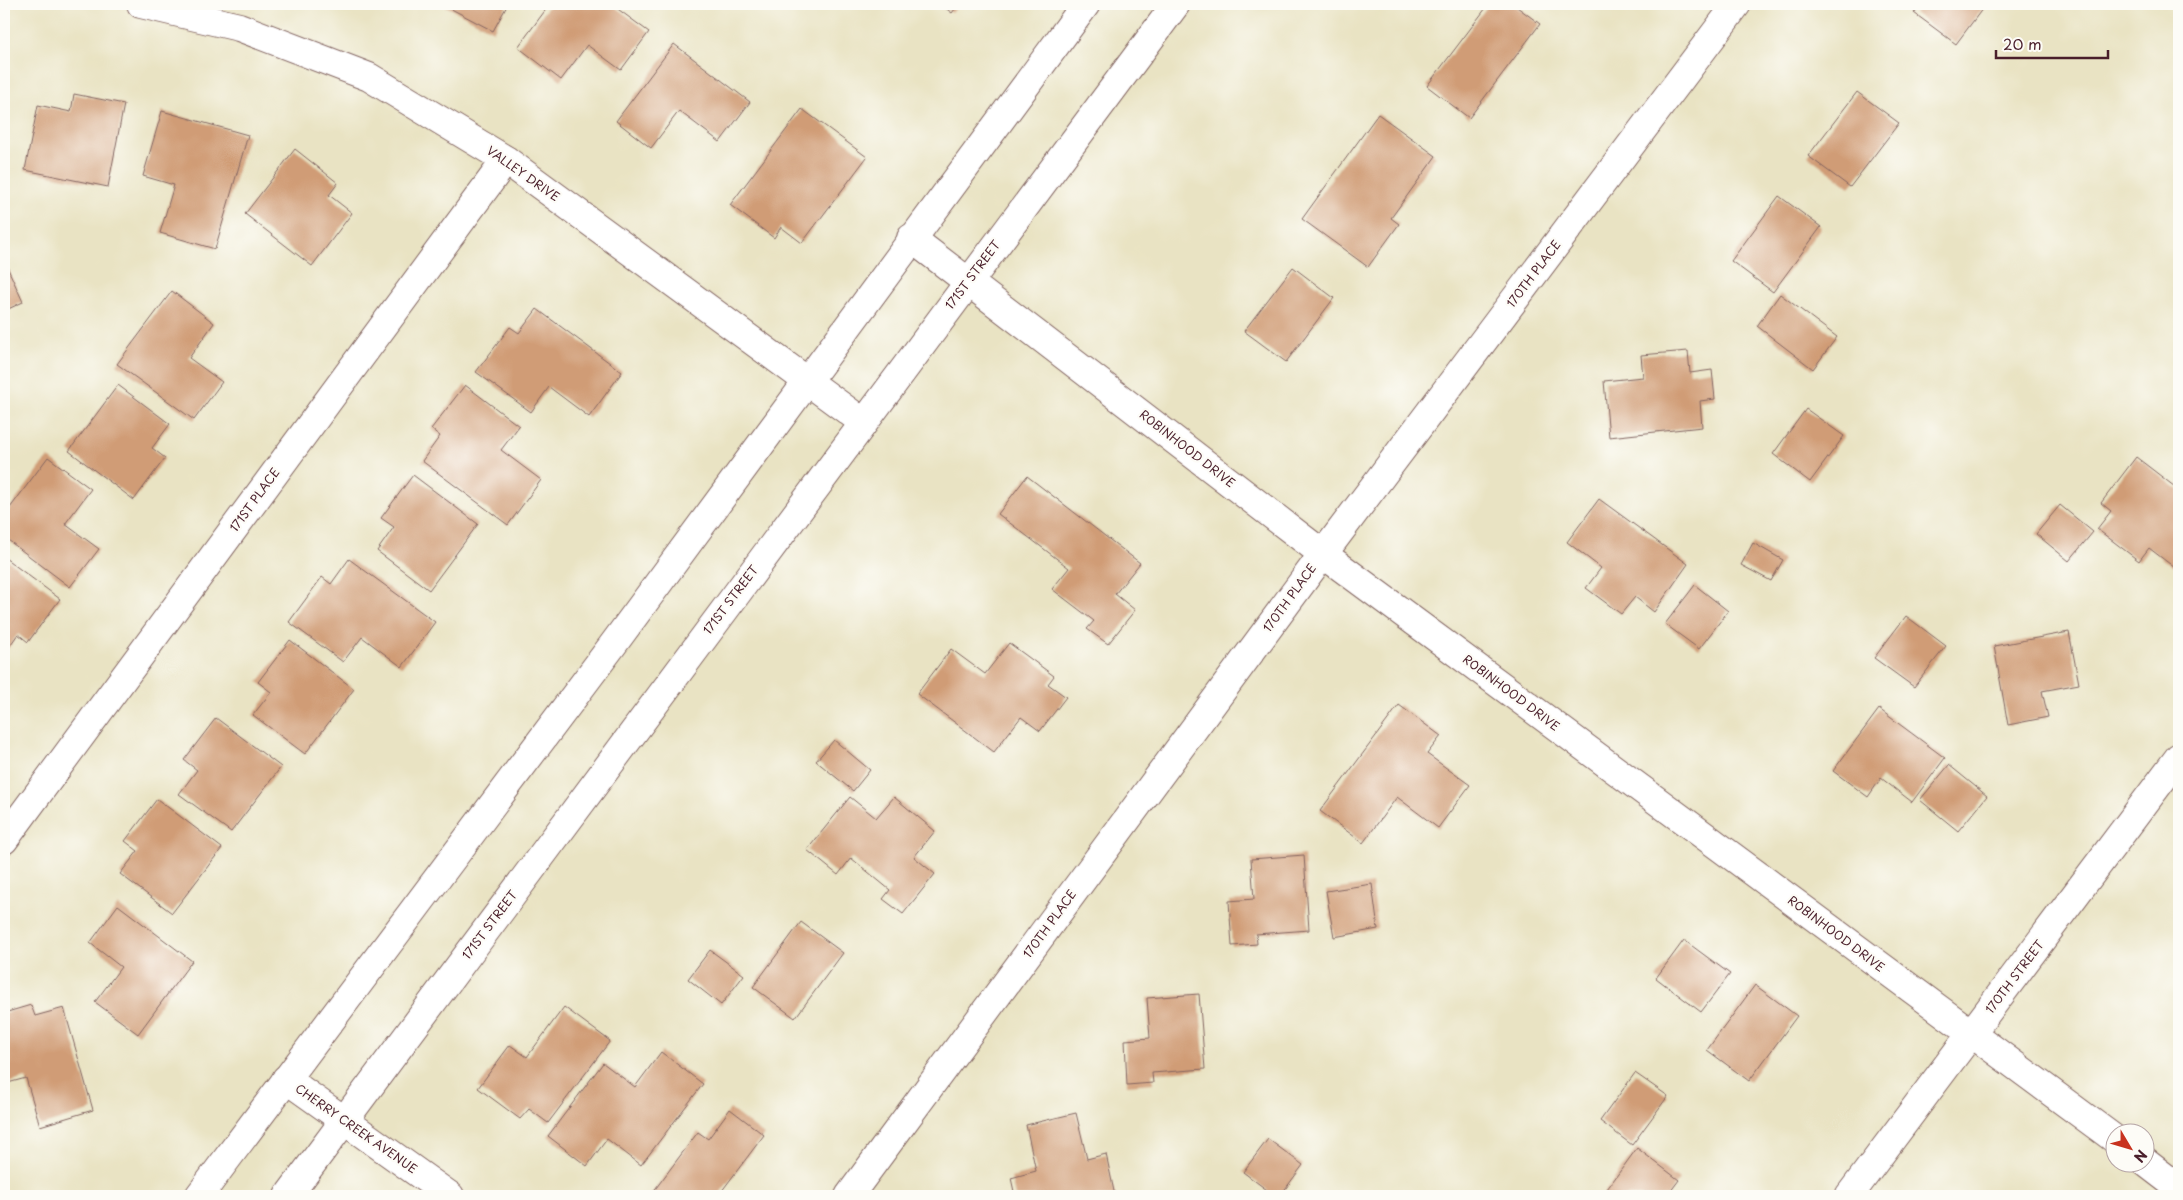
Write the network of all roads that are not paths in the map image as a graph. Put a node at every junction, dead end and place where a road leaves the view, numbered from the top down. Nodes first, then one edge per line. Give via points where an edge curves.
1 (141, 4) edge
2 (1086, 4) edge
3 (1176, 4) edge
4 (1738, 4) edge
5 (506, 160) junction
6 (911, 238) junction
7 (968, 280) junction
8 (805, 382) junction
9 (863, 422) junction
10 (1323, 554) junction
11 (2179, 757) edge
12 (4, 840) edge
13 (1972, 1034) junction
14 (286, 1079) junction
15 (344, 1121) junction
16 (2106, 1133) edge
17 (2156, 1170) edge
18 (2179, 1188) edge
19 (199, 1196) edge
20 (288, 1196) edge
21 (450, 1196) edge
22 (849, 1196) edge
23 (1849, 1196) edge

1 - 5 street, VALLEY DRIVE via 239,27 369,77
2 - 6 street
3 - 7 street, 171ST STREET
4 - 10 street, 170TH PLACE
5 - 8 street, VALLEY DRIVE
5 - 12 street, 171ST PLACE
6 - 7 street, ROBINHOOD DRIVE
6 - 8 street
7 - 9 street, 171ST STREET
7 - 10 street, ROBINHOOD DRIVE
8 - 9 street, VALLEY DRIVE
8 - 14 street via 612,646
9 - 15 street, 171ST STREET
10 - 13 street, ROBINHOOD DRIVE
10 - 22 street, 170TH PLACE
11 - 13 street, 170TH STREET
13 - 16 street, ROBINHOOD DRIVE
13 - 23 street, 170TH STREET
14 - 15 street, CHERRY CREEK AVENUE
14 - 19 street
15 - 20 street, 171ST STREET
15 - 21 street, CHERRY CREEK AVENUE
17 - 18 street

